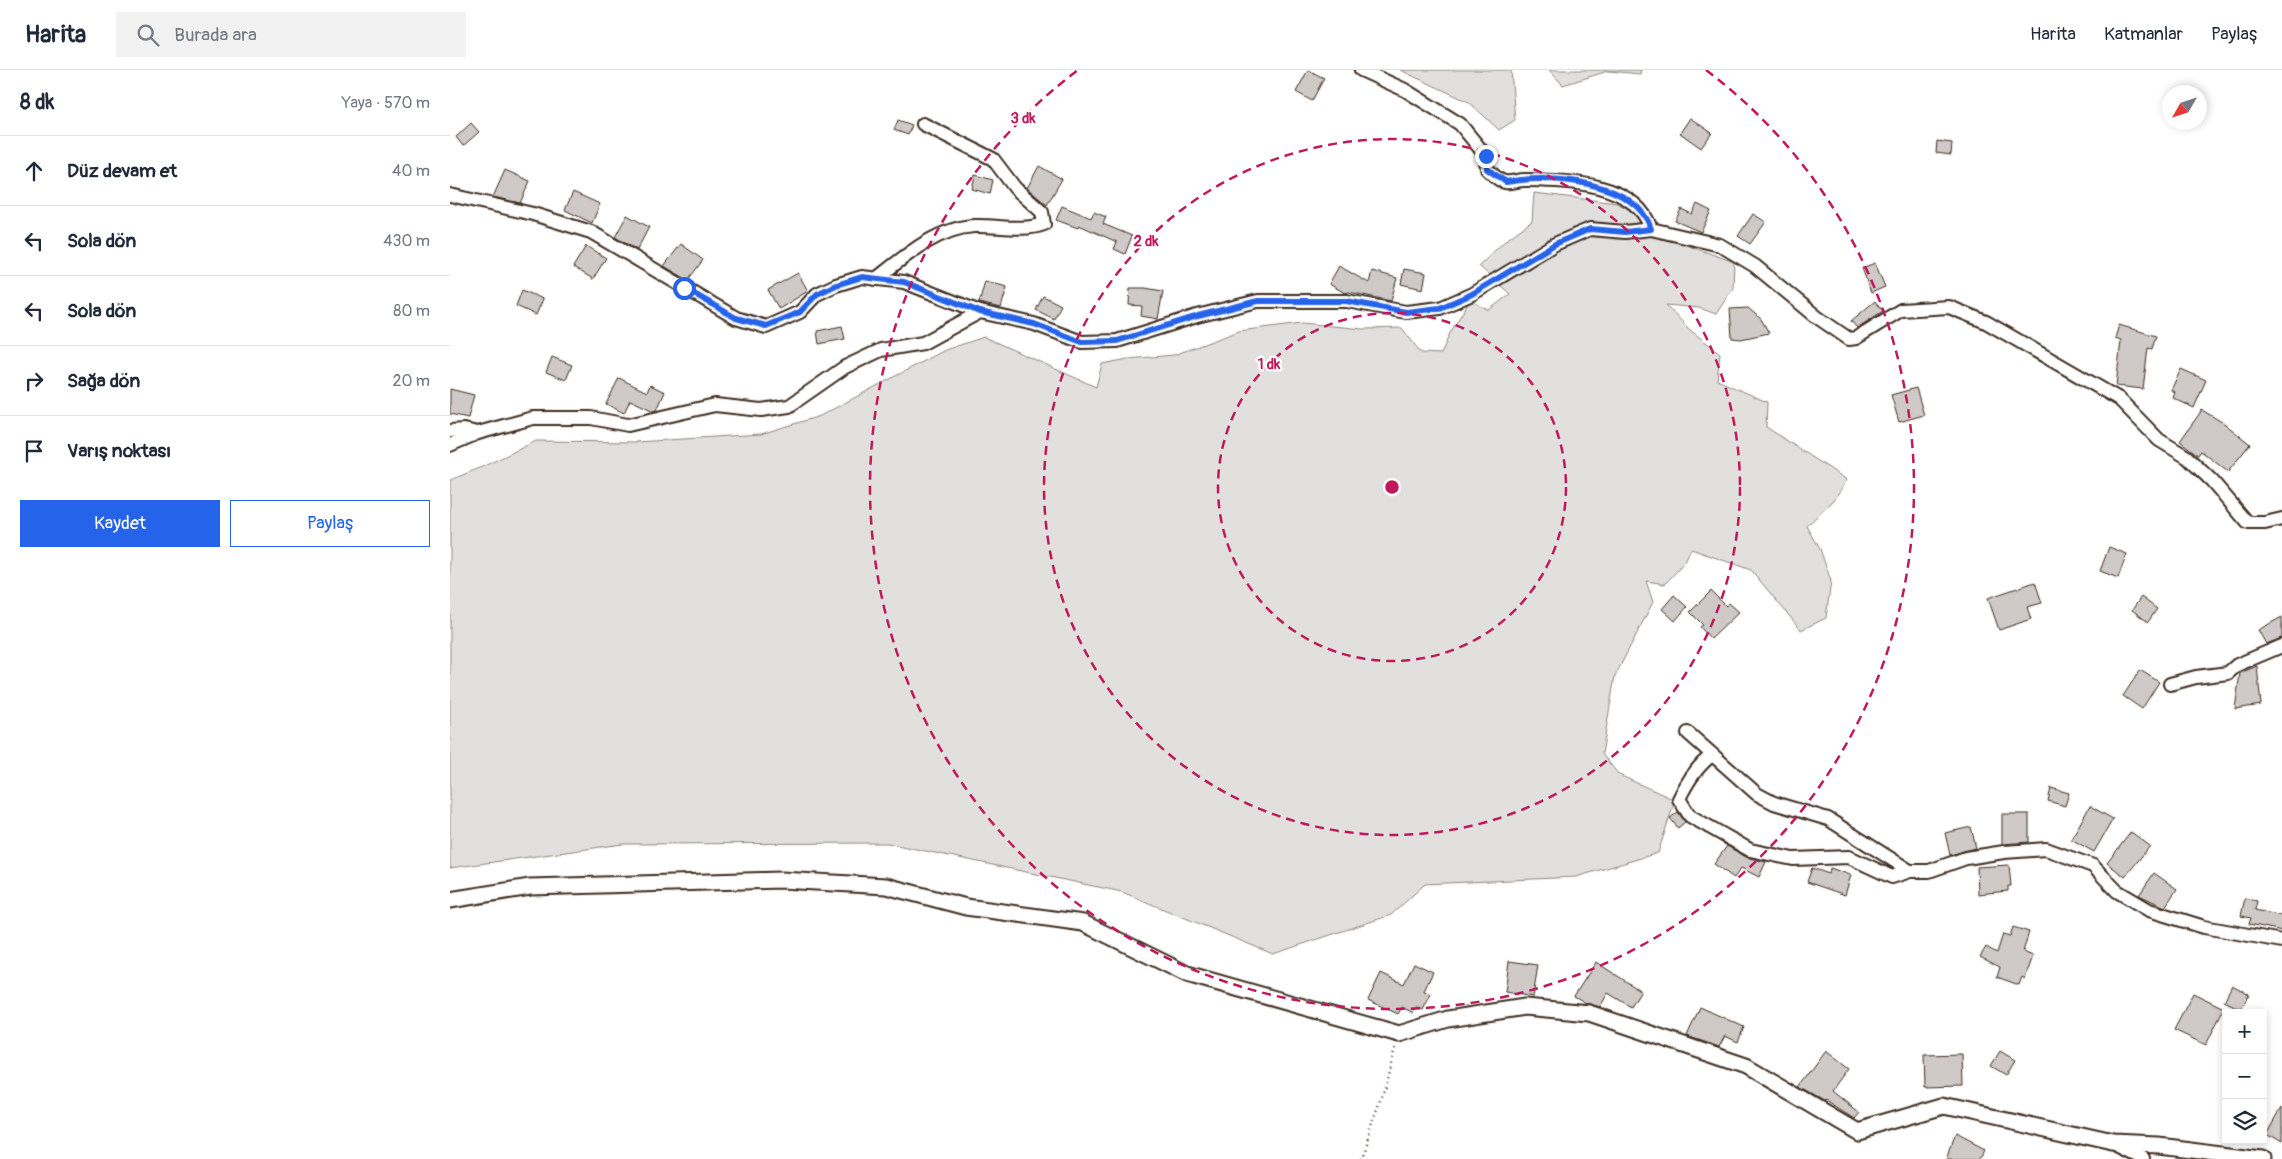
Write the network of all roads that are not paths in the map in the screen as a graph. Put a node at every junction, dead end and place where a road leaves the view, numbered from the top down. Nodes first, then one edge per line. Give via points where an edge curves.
1 (1361, 70) edge
2 (923, 124) dead end
3 (450, 195) edge
4 (1651, 229) junction
5 (876, 279) junction
6 (980, 312) junction
7 (450, 431) edge
8 (478, 434) junction
9 (450, 445) edge
10 (2282, 520) edge
11 (2282, 646) edge
12 (2170, 684) dead end
13 (1688, 733) dead end
14 (1712, 755) junction
15 (1910, 871) junction
16 (450, 900) edge
17 (2282, 941) edge
18 (2113, 1144) junction
19 (2143, 1159) edge
20 (2263, 1159) edge

1 - 4 street via 1405,90 1460,124 1486,156 1487,169 1498,179 1506,182 1575,181 1612,191 1647,216
2 - 5 street via 993,159 1015,188 1042,212 1044,224 1015,228 972,226 930,239
3 - 5 street via 469,197 591,232 736,318 766,326 800,312 817,294 836,285 862,277
4 - 6 street via 1625,232 1590,229 1555,244 1472,294 1440,308 1406,312 1346,301 1258,301 1117,341 1082,342 1034,324
4 - 10 street via 1720,245 1755,266 1817,318 1849,339 1856,338 1901,310 1949,307 1986,322 2119,398 2158,440 2187,457 2212,481 2248,523
5 - 6 street via 904,282
6 - 8 street via 923,343 880,350 846,367 789,406 761,410 715,405 628,425 591,418 533,418
7 - 8 street
8 - 9 street
11 - 12 street via 2237,665 2228,673
13 - 14 street
14 - 15 street via 1758,794 1774,803 1828,819
14 - 15 street via 1702,762 1684,787 1680,799 1690,816 1750,850 1793,859 1849,857 1892,877
15 - 17 street via 1929,872 1966,858 2046,849 2093,866 2117,891 2149,910 2204,927
16 - 18 street via 530,887 781,880 886,886 966,907 1083,924 1187,974 1399,1034 1448,1020 1525,1007 1589,1013 1746,1066 1857,1130 1944,1106
18 - 19 street
18 - 20 street via 2160,1146

